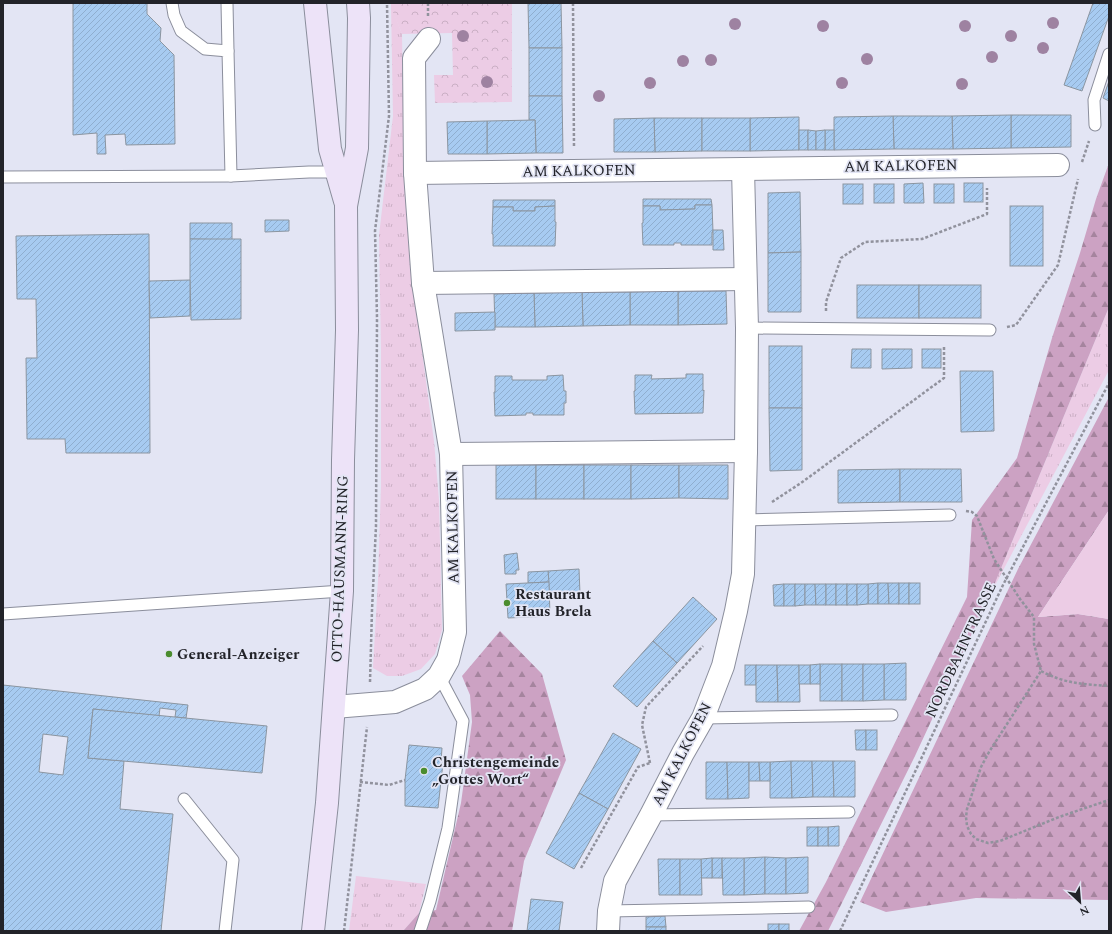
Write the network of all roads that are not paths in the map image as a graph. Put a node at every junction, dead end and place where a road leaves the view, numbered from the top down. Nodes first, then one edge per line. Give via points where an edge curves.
1 (172, 3) edge
2 (227, 3) edge
3 (314, 6) edge
4 (360, 8) edge
5 (429, 40) dead end
6 (228, 51) junction
7 (1109, 54) edge
8 (1095, 125) road end
9 (1058, 165) dead end
10 (743, 169) junction
11 (337, 172) junction
12 (415, 173) junction
13 (231, 176) junction
14 (3, 177) edge
15 (346, 206) junction
16 (745, 279) junction
17 (423, 282) junction
18 (747, 328) junction
19 (990, 330) road end
20 (746, 451) junction
21 (451, 454) junction
22 (950, 515) road end
23 (744, 520) junction
24 (342, 591) junction
25 (3, 614) edge
26 (439, 676) junction
27 (334, 707) junction
28 (892, 715) dead end
29 (703, 718) junction
30 (184, 799) dead end
31 (849, 812) dead end
32 (652, 815) junction
33 (809, 907) dead end
34 (608, 921) edge
35 (225, 931) edge
36 (313, 931) edge
37 (420, 931) edge

1 - 6 lane via 181,31 205,48
2 - 6 lane
3 - 11 street, OTTO-HAUSMANN-RING via 330,149
4 - 15 street, OTTO-HAUSMANN-RING via 357,148
5 - 12 street, AM KALKOFEN via 414,58
6 - 13 lane
7 - 8 lane via 1094,100
9 - 10 street, AM KALKOFEN
10 - 12 street, AM KALKOFEN
10 - 16 street, AM KALKOFEN
11 - 13 lane
11 - 15 street, OTTO-HAUSMANN-RING
12 - 17 street, AM KALKOFEN
13 - 14 lane
15 - 24 street, OTTO-HAUSMANN-RING via 347,330
16 - 17 street
16 - 18 street, AM KALKOFEN
17 - 21 street, AM KALKOFEN
18 - 19 lane
18 - 20 street, AM KALKOFEN
20 - 21 street, AM KALKOFEN
20 - 23 street, AM KALKOFEN
21 - 26 street, AM KALKOFEN via 455,632 448,660
22 - 23 lane
23 - 29 street, AM KALKOFEN via 743,574 736,611 723,666
24 - 25 lane
24 - 27 street, OTTO-HAUSMANN-RING
26 - 27 street, AM KALKOFEN via 425,689 395,702
26 - 37 lane via 463,721 448,828
27 - 36 street, OTTO-HAUSMANN-RING
28 - 29 lane
29 - 32 street, AM KALKOFEN
30 - 35 lane via 233,860
31 - 32 lane
32 - 34 street, AM KALKOFEN via 615,881
33 - 34 lane

